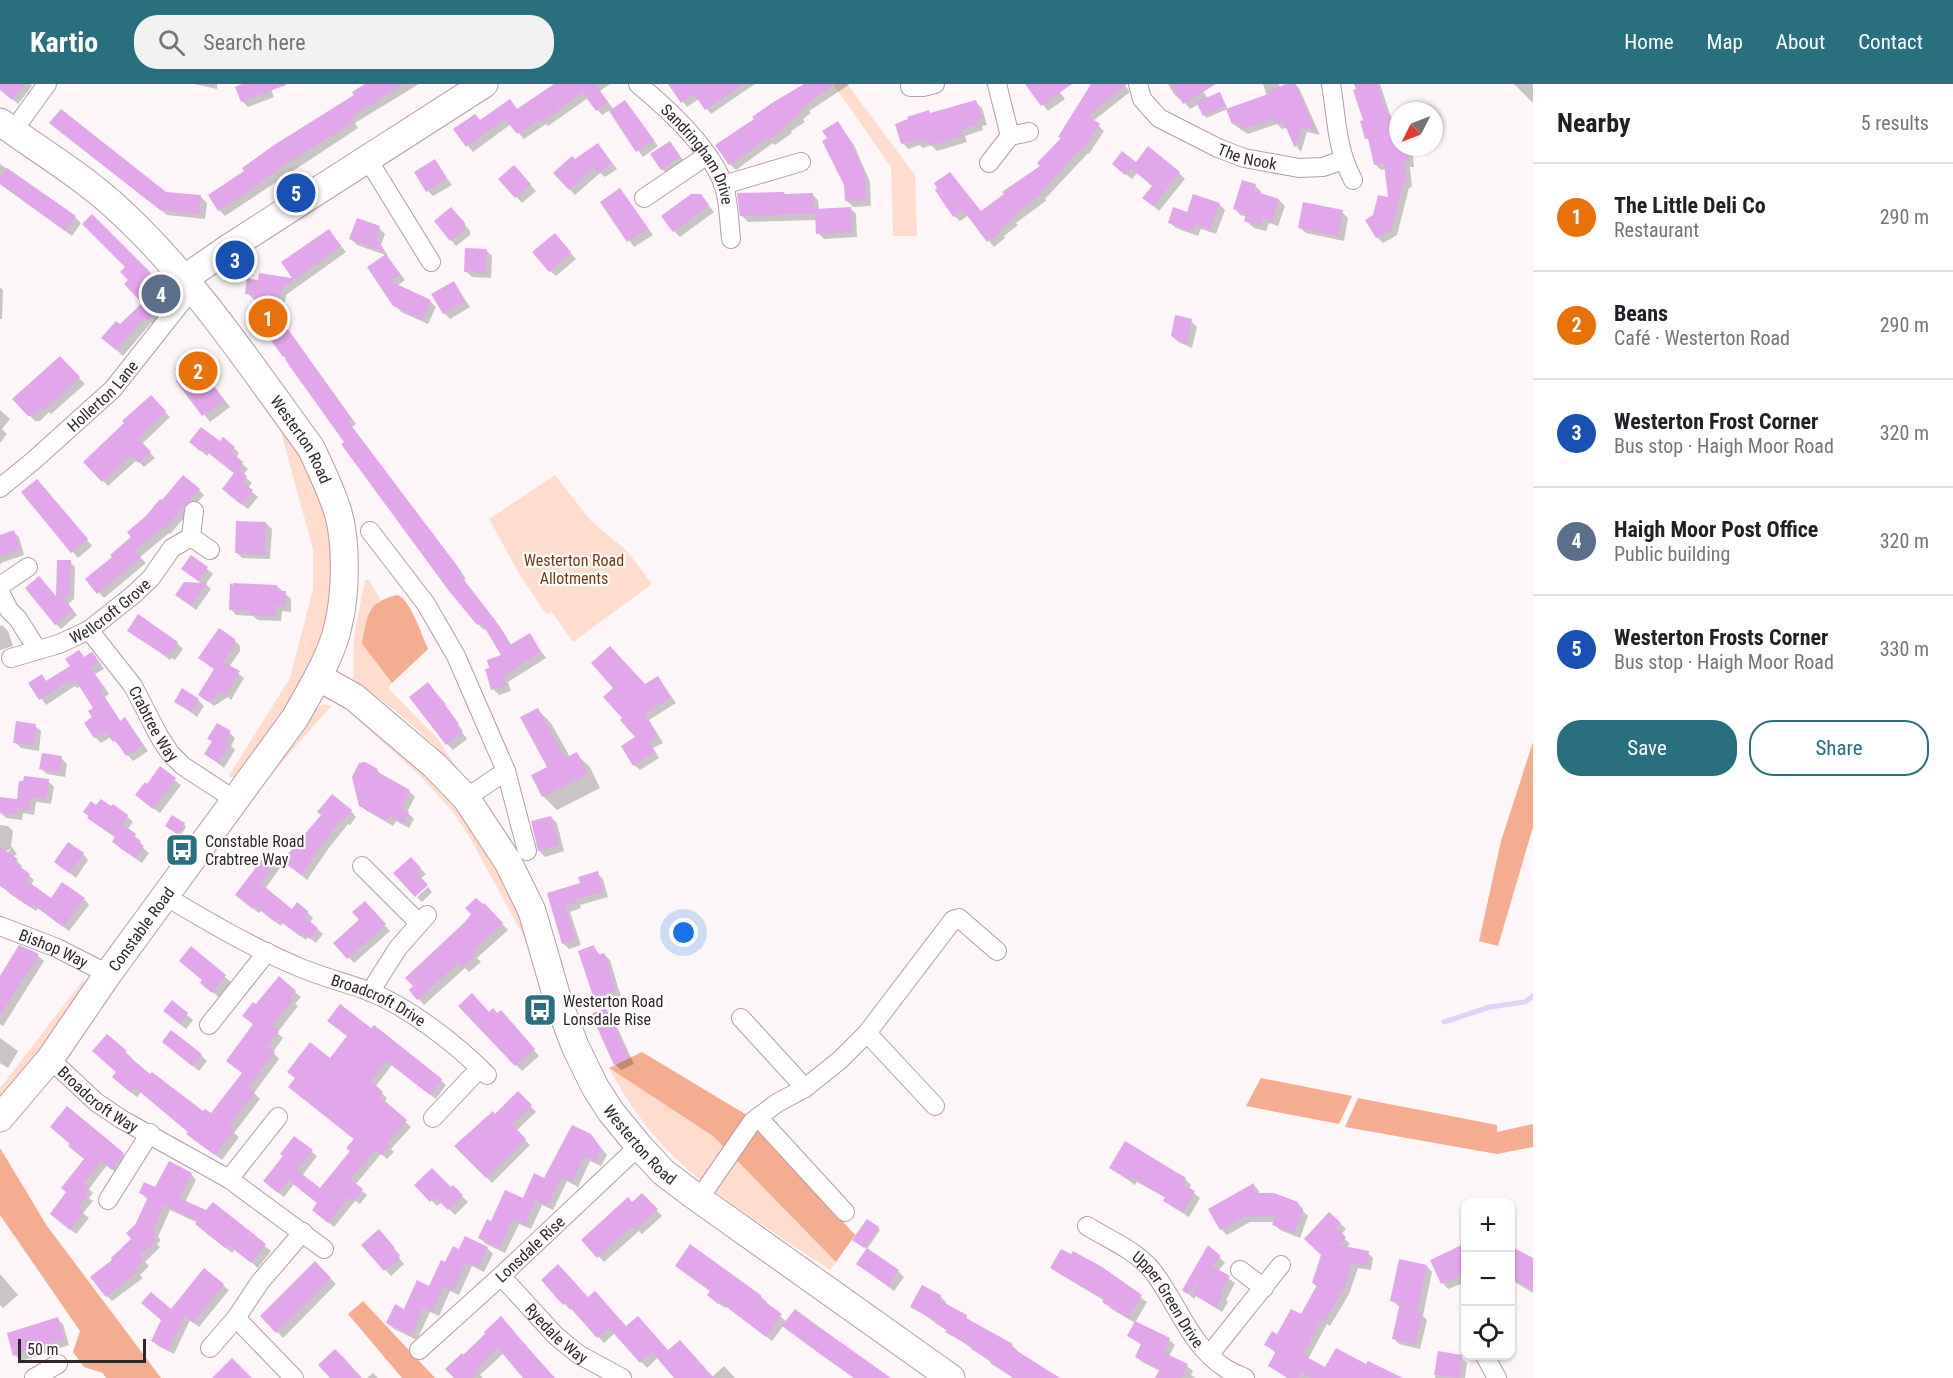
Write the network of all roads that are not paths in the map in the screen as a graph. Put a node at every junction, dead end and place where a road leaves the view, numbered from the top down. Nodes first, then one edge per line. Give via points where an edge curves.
1 (47, 84) edge
2 (484, 84) edge
3 (638, 84) edge
4 (934, 84) edge
5 (997, 84) edge
6 (1138, 84) edge
7 (1331, 84) edge
8 (910, 87) dead end
9 (6, 126) edge
10 (1029, 132) dead end
11 (1010, 136) junction
12 (706, 156) junction
13 (367, 158) junction
14 (1343, 160) junction
15 (801, 162) dead end
16 (989, 163) dead end
17 (1353, 180) dead end
18 (723, 185) junction
19 (644, 198) dead end
20 (731, 239) dead end
21 (431, 262) dead end
22 (188, 284) junction
23 (0, 488) edge
24 (194, 511) dead end
25 (370, 531) dead end
26 (190, 537) junction
27 (210, 550) dead end
28 (28, 567) dead end
29 (0, 586) edge
30 (0, 592) edge
31 (89, 630) junction
32 (37, 649) junction
33 (11, 658) dead end
34 (318, 677) junction
35 (506, 771) junction
36 (466, 798) junction
37 (235, 800) junction
38 (527, 851) dead end
39 (362, 866) dead end
40 (165, 896) junction
41 (0, 926) edge
42 (998, 951) dead end
43 (267, 952) junction
44 (108, 974) junction
45 (370, 992) junction
46 (741, 1018) dead end
47 (208, 1025) dead end
48 (867, 1033) junction
49 (50, 1059) junction
50 (805, 1088) junction
51 (935, 1106) dead end
52 (278, 1117) dead end
53 (758, 1117) junction
54 (0, 1118) edge
55 (433, 1118) dead end
56 (150, 1133) junction
57 (639, 1146) junction
58 (229, 1179) junction
59 (699, 1199) junction
60 (108, 1200) dead end
61 (845, 1212) dead end
62 (1087, 1226) dead end
63 (303, 1232) junction
64 (324, 1249) dead end
65 (1281, 1265) dead end
66 (1240, 1270) dead end
67 (501, 1276) junction
68 (1264, 1288) junction
69 (236, 1318) junction
70 (210, 1348) dead end
71 (419, 1350) dead end
72 (1210, 1354) junction
73 (1487, 1360) edge
74 (58, 1364) dead end
75 (34, 1378) edge
76 (294, 1378) edge
77 (622, 1378) edge
78 (951, 1378) edge
79 (1245, 1378) edge
80 (1497, 1378) edge

1 - 9 street
2 - 13 street
3 - 12 street, Sandringham Drive via 683,125
4 - 8 street
5 - 11 street
6 - 14 street, The Nook via 1142,99 1159,118 1244,158 1299,168 1323,167
7 - 14 street
9 - 22 street, Westerton Road via 120,211
10 - 11 street
11 - 16 street
12 - 18 street, Sandringham Drive
12 - 19 street
13 - 21 street
13 - 22 street via 227,249
14 - 17 street
15 - 18 street
18 - 20 street, Sandringham Drive
22 - 23 street, Hollerton Lane via 113,389
22 - 34 street, Westerton Road via 311,448 339,514 345,570 338,627
24 - 26 street
25 - 35 street via 426,604 456,656
26 - 27 street
26 - 31 street, Wellcroft Grove via 172,548 151,578
28 - 29 street
30 - 32 street
31 - 32 street, Wellcroft Grove
31 - 37 street, Crabtree Way via 133,686 170,753
32 - 33 street, Wellcroft Grove
34 - 36 street, Westerton Road via 363,704
34 - 37 street, Constable Road via 295,718
35 - 36 street
35 - 38 street
36 - 57 street, Westerton Road via 508,862 531,910 558,1000 595,1087
37 - 40 street, Constable Road
39 - 45 street via 423,919 384,967
40 - 43 street, Broadcroft Drive
40 - 44 street, Constable Road
41 - 44 street, Bishop Way
42 - 48 street via 959,918 953,920
43 - 45 street, Broadcroft Drive
43 - 47 street
44 - 49 street, Constable Road
45 - 55 street, Broadcroft Drive via 448,1040 484,1072
46 - 50 street
48 - 50 street
48 - 51 street
49 - 54 street, Constable Road
49 - 56 street, Broadcroft Way via 96,1102
50 - 53 street
52 - 58 street
53 - 59 street
53 - 61 street
56 - 58 street, Broadcroft Way
56 - 60 street, Broadcroft Way
57 - 59 street, Westerton Road via 663,1172
57 - 67 street, Lonsdale Rise
58 - 63 street, Broadcroft Way
59 - 78 street, Westerton Road
62 - 72 street, Upper Green Drive via 1136,1255 1150,1268 1184,1323
63 - 64 street, Broadcroft Way
63 - 69 street via 260,1282
65 - 68 street
66 - 68 street
67 - 71 street, Lonsdale Rise
67 - 77 street, Ryedale Way via 556,1336
68 - 72 street
69 - 70 street
69 - 76 street
72 - 79 street, Upper Green Drive via 1224,1368
73 - 80 street
74 - 75 street

